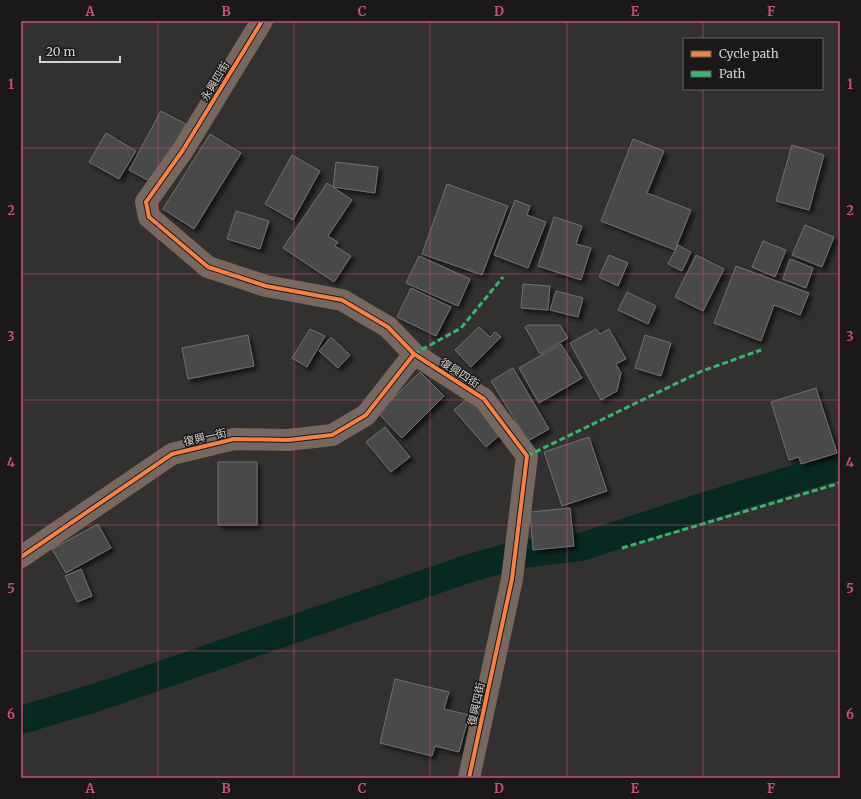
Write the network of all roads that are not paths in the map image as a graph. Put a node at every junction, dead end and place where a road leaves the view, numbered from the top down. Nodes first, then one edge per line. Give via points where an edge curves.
1 (262, 21) edge
2 (183, 150) joint
3 (414, 354) junction
4 (21, 557) edge
5 (469, 778) edge

1 - 2 street, 永興四街
2 - 3 street, 復興四街 via 146,202 149,217 208,267 266,286 342,300 388,327
3 - 4 street, 復興一街 via 366,415 332,435 288,440 234,439 172,454
3 - 5 street, 復興四街 via 484,399 527,456 512,578

